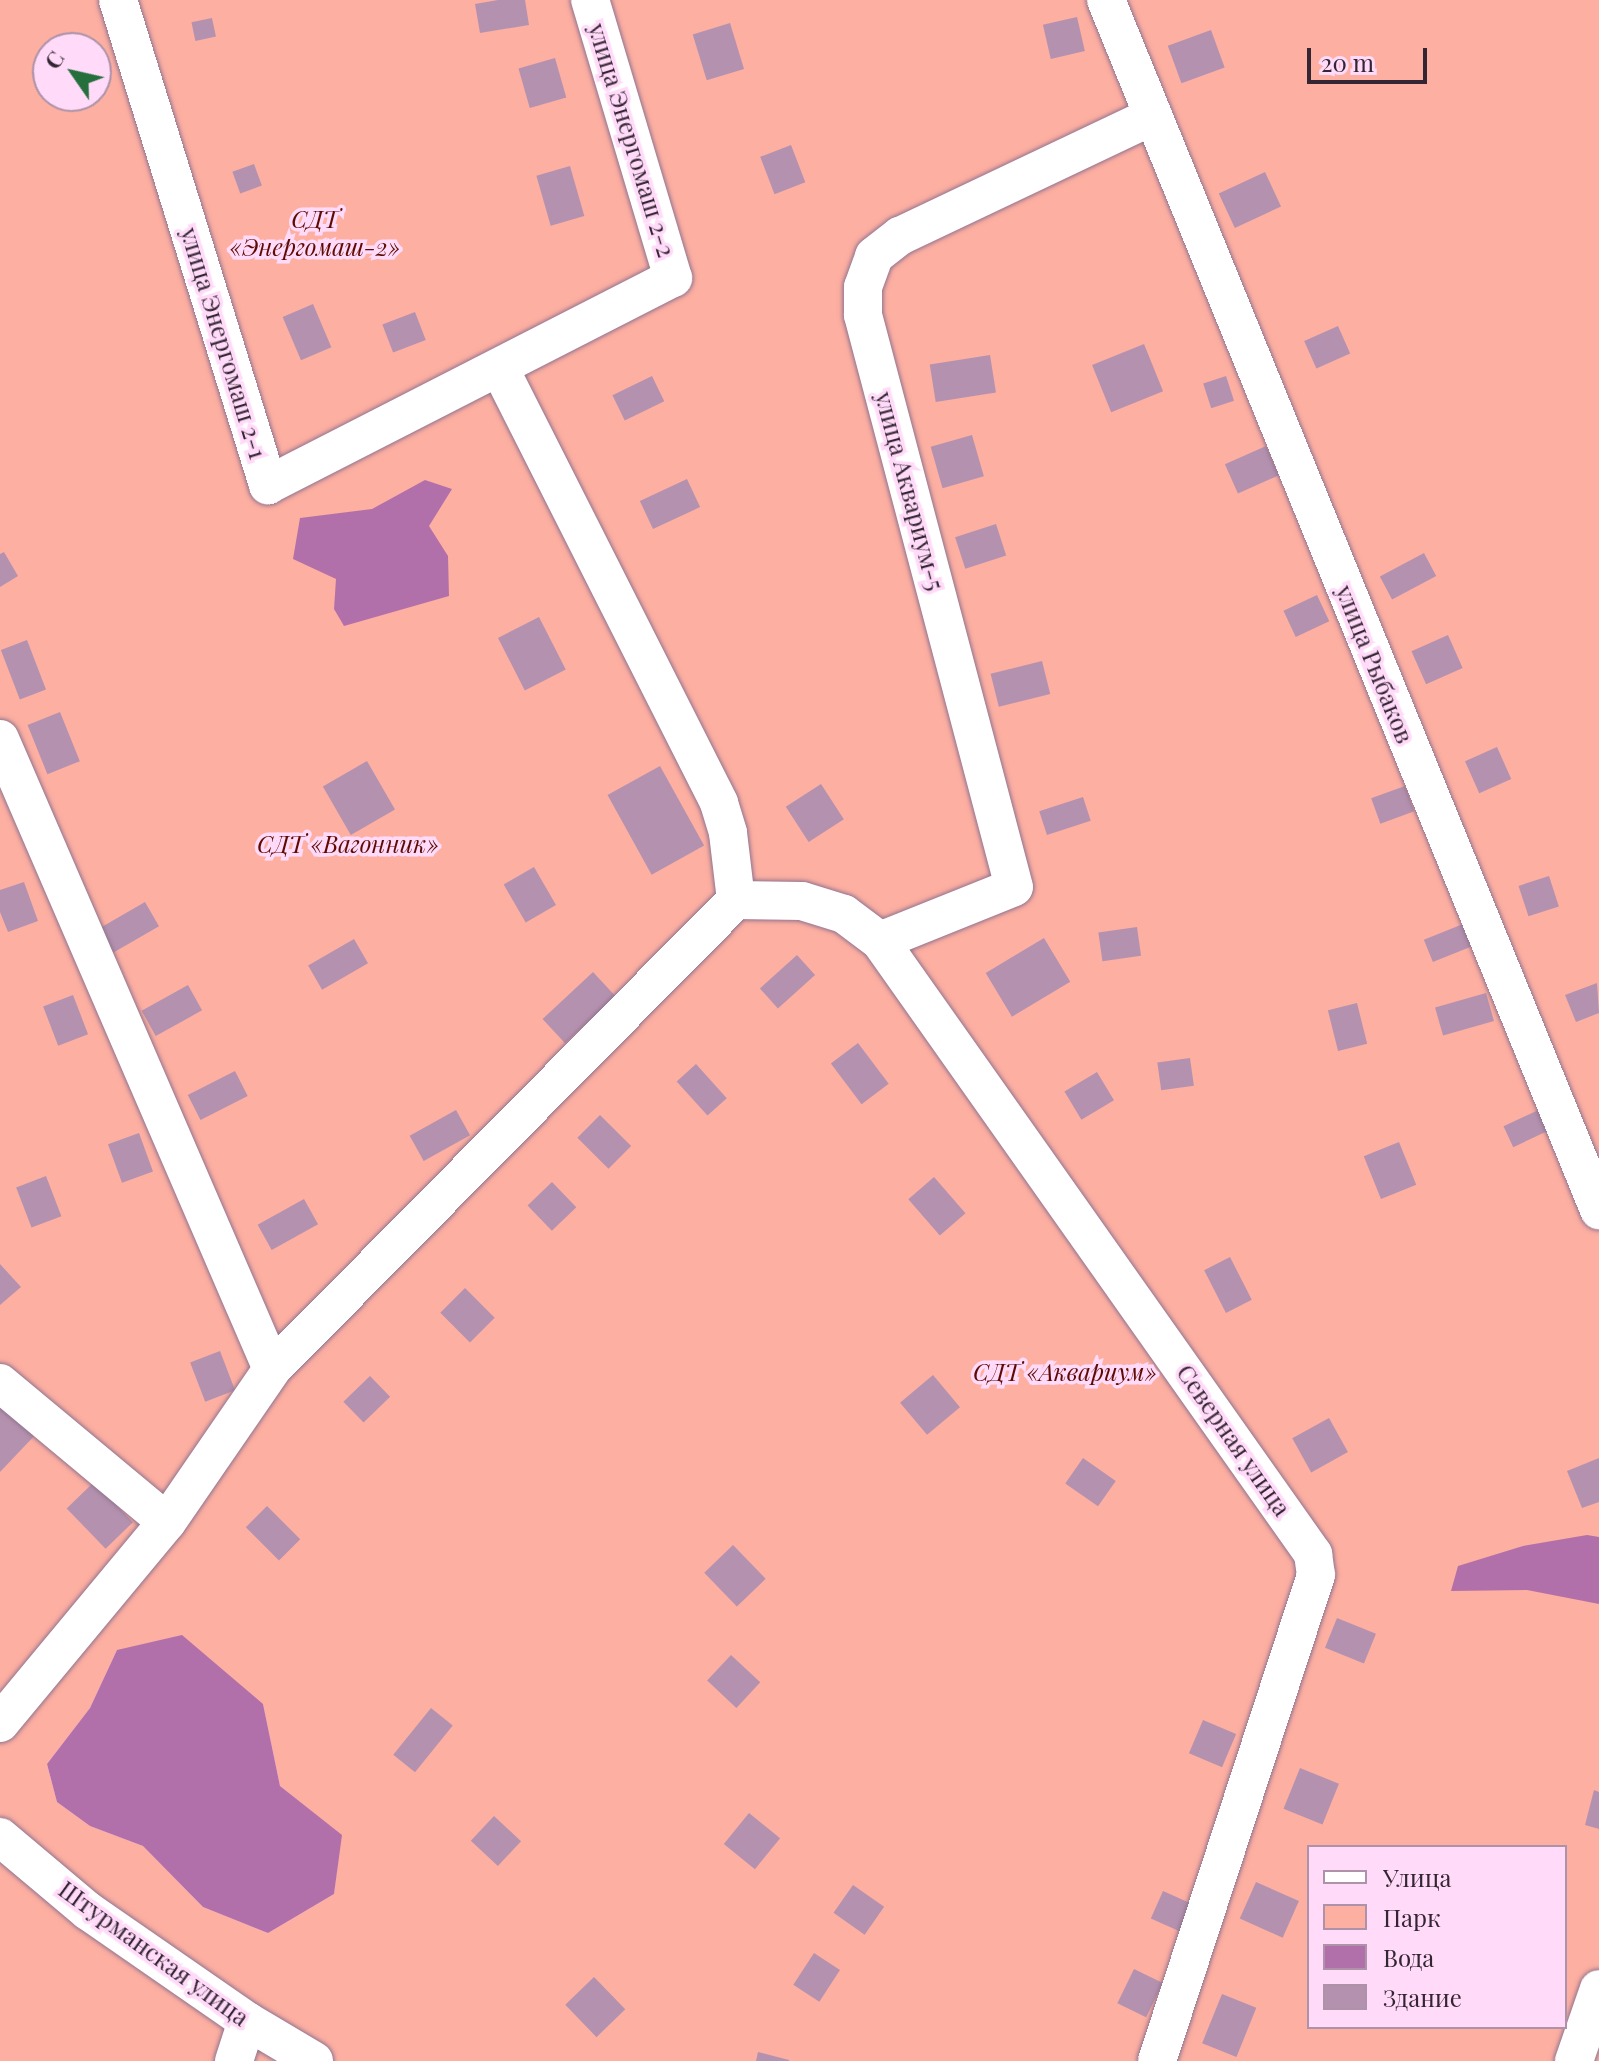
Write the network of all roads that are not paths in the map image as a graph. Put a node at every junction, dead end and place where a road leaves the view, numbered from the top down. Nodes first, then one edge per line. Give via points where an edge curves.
1 (118, 0) edge
2 (590, 0) edge
3 (1106, 0) edge
4 (1151, 117) junction
5 (500, 369) junction
6 (0, 739) edge
7 (736, 900) junction
8 (880, 941) junction
9 (1599, 1210) edge
10 (272, 1369) junction
11 (0, 1383) edge
12 (167, 1522) junction
13 (0, 1723) edge
14 (0, 1837) edge
15 (1599, 1989) edge
16 (247, 2021) junction
17 (234, 2061) edge
18 (314, 2061) edge
19 (1157, 2061) edge
20 (1574, 2061) edge

1 - 5 street, улица Энергомаш 2-1 via 268,485
2 - 5 street, улица Энергомаш 2-2 via 673,278
3 - 4 street, улица Рыбаков
4 - 8 street, улица Аквариум-5 via 900,236 874,256 863,287 863,315 1014,887
4 - 9 street, улица Рыбаков
5 - 7 street via 719,803
6 - 10 street
7 - 8 street, Северная улица via 802,901 844,914
7 - 10 street
8 - 19 street, Северная улица via 1313,1554 1316,1575
10 - 12 street
11 - 12 street
12 - 13 street
14 - 16 street, Штурманская улица via 88,1911
15 - 20 street
16 - 17 street
16 - 18 street, Штурманская улица

